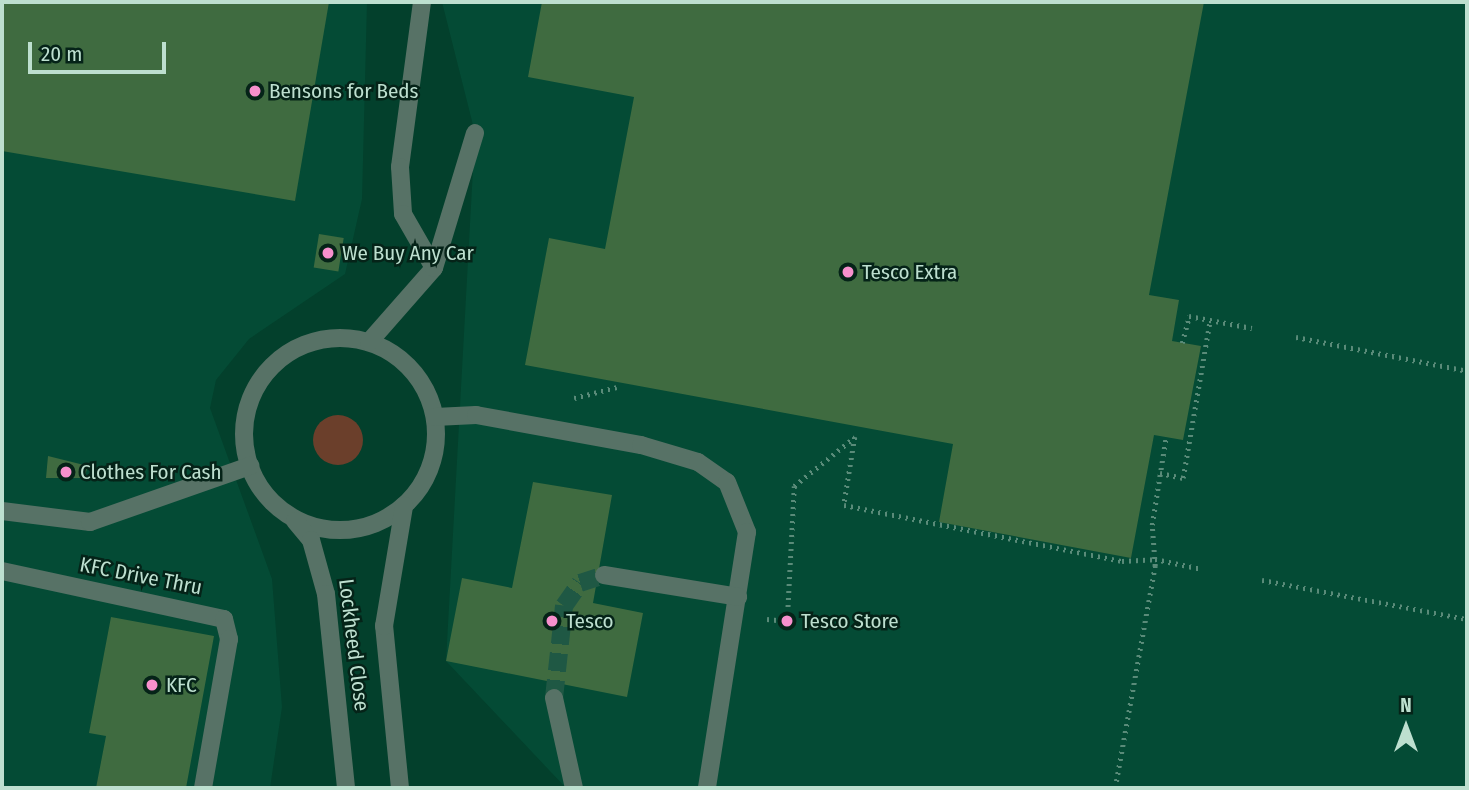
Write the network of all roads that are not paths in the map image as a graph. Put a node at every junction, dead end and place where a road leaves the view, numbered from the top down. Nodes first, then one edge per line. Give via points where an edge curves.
1 (422, 2) edge
2 (475, 133) dead end
3 (435, 268) junction
4 (369, 342) junction
5 (435, 417) junction
6 (250, 466) junction
7 (404, 506) junction
8 (2, 512) edge
9 (291, 517) junction
10 (2, 571) edge
11 (604, 575) tunnel mouth
12 (738, 597) junction
13 (554, 698) tunnel mouth
14 (203, 788) edge
15 (346, 788) edge
16 (400, 788) edge
17 (574, 788) edge
18 (707, 788) edge

1 - 3 street via 400,167 403,214
2 - 3 street
3 - 4 street
4 - 5 street via 412,370
4 - 6 street via 309,343 268,372 248,407
5 - 7 street via 432,460
5 - 12 street via 524,423 698,462 727,482 744,514
6 - 8 street via 90,522
6 - 9 street via 259,486
7 - 9 street via 349,530
7 - 16 street, Lockheed Close via 386,582 384,626
9 - 15 street, Lockheed Close via 311,540 326,594
10 - 14 street, KFC Drive Thru via 224,619 229,639
11 - 12 street
12 - 18 street
13 - 17 street

